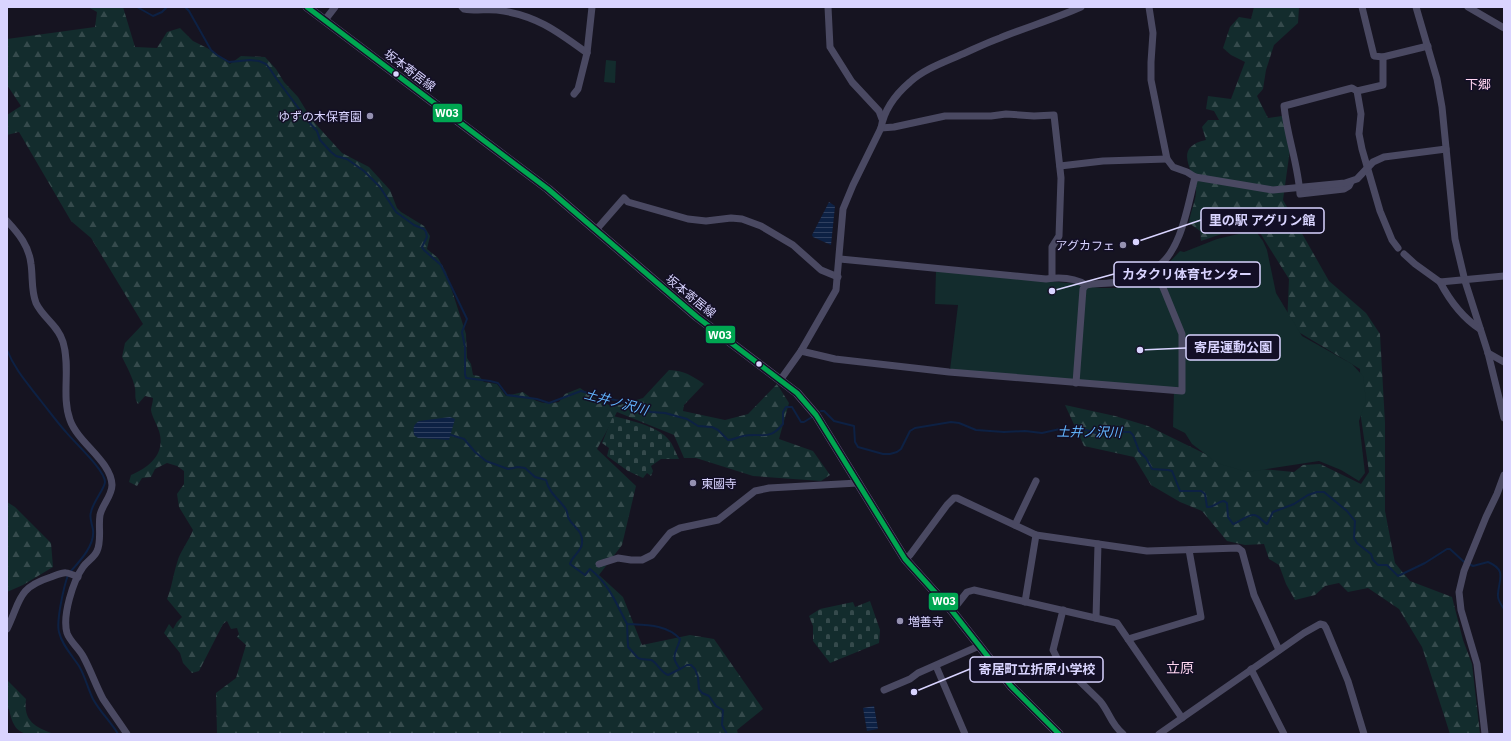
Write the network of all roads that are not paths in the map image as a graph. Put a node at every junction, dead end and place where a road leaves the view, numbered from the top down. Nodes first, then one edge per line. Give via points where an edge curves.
1 (307, 7) edge
2 (335, 7) edge
3 (462, 7) edge
4 (592, 7) edge
5 (828, 7) edge
6 (1081, 7) edge
7 (1149, 7) edge
8 (1362, 7) edge
9 (1416, 7) edge
10 (1468, 7) edge
11 (325, 20) junction
12 (1504, 28) edge
13 (1428, 46) junction
14 (587, 54) junction
15 (1383, 57) junction
16 (1357, 91) junction
17 (574, 94) dead end
18 (882, 119) junction
19 (881, 128) junction
20 (1446, 149) junction
21 (1167, 159) junction
22 (1060, 166) junction
23 (1368, 168) junction
24 (1195, 177) junction
25 (1348, 182) junction
26 (7, 221) edge
27 (596, 230) junction
28 (1398, 248) dead end
29 (1404, 254) dead end
30 (840, 258) junction
31 (1156, 268) junction
32 (1504, 276) edge
33 (838, 277) junction
34 (1052, 278) junction
35 (1465, 281) junction
36 (1440, 282) junction
37 (1086, 285) junction
38 (1480, 329) junction
39 (801, 351) junction
40 (1488, 353) junction
41 (1504, 362) edge
42 (780, 379) junction
43 (1076, 383) junction
44 (1504, 418) edge
45 (1504, 474) edge
46 (1036, 481) dead end
47 (858, 483) junction
48 (1015, 525) junction
49 (1036, 535) junction
50 (1098, 544) junction
51 (1189, 550) junction
52 (905, 559) junction
53 (600, 564) dead end
54 (76, 576) junction
55 (1025, 602) junction
56 (1063, 610) junction
57 (952, 611) junction
58 (1096, 618) junction
59 (7, 629) edge
60 (1128, 639) junction
61 (979, 646) junction
62 (1279, 650) junction
63 (936, 666) junction
64 (1252, 669) junction
65 (884, 690) dead end
66 (1182, 718) junction
67 (126, 734) edge
68 (965, 734) edge
69 (1059, 734) edge
70 (1123, 734) edge
71 (1159, 734) edge
72 (1284, 734) edge
73 (1364, 734) edge
74 (1485, 734) edge

1 - 11 main road, 坂本寄居線
2 - 11 street
3 - 14 street via 477,11 496,10 543,23
4 - 14 street
5 - 18 street via 830,47 852,82 879,111
6 - 18 street via 999,38 921,74 896,96
7 - 21 street via 1153,33 1151,80
8 - 15 street via 1374,56
9 - 13 street
10 - 12 street
11 - 27 main road, 坂本寄居線 via 543,185
13 - 15 street
13 - 20 street via 1442,106
14 - 17 street via 578,89
15 - 16 street via 1383,85
16 - 23 street via 1361,114 1359,134
16 - 25 street via 1352,88 1284,106 1300,194 1344,189 1349,186
18 - 19 street
19 - 22 street via 945,116 1054,115
19 - 30 street via 843,209
20 - 23 street via 1384,157 1373,162
20 - 35 street via 1455,239
21 - 22 street via 1103,161
21 - 24 street via 1173,167
22 - 34 street via 1059,236 1052,246
23 - 25 street via 1357,179
23 - 28 street via 1384,222
24 - 25 street via 1273,190
24 - 31 street via 1175,248
26 - 54 street via 22,238 28,250 31,284 36,303 55,326 63,343 66,404 72,424 80,438 107,468 112,484 111,492 100,514 99,545 96,553
27 - 33 street via 624,198 628,202 688,219 742,220 761,226 794,245 821,270
27 - 42 main road, 坂本寄居線 via 697,317
29 - 36 street
30 - 33 street
30 - 34 street
31 - 37 street via 1115,282
31 - 43 street via 1182,334 1182,391
32 - 35 street
33 - 39 street via 836,290
34 - 37 street via 1069,279
35 - 36 street
35 - 38 street
36 - 38 street via 1457,308
37 - 43 street via 1082,295
38 - 40 street
39 - 42 street
39 - 43 street via 836,359
40 - 41 street
40 - 44 street
42 - 47 main road, 坂本寄居線 via 808,404
45 - 74 street via 1464,571 1459,601 1477,664
46 - 48 street
47 - 52 main road, 坂本寄居線
47 - 53 street via 755,491 718,520 680,528 670,533 652,555 642,560 618,558
48 - 49 street
48 - 52 street via 957,498 947,505
49 - 50 street
49 - 55 street
50 - 51 street via 1147,551
50 - 58 street
51 - 60 street via 1200,617
51 - 62 street via 1238,548 1242,551 1254,595
52 - 57 main road, 坂本寄居線
54 - 59 street via 67,572 37,582 25,590 18,600
54 - 67 street via 67,611 68,634 84,657 104,699
55 - 56 street
55 - 57 street via 974,590 967,592
56 - 58 street
56 - 70 street via 1053,650 1058,660 1102,704 1115,727
57 - 61 main road, 坂本寄居線
58 - 60 street via 1116,623
60 - 66 street
61 - 63 street
61 - 69 main road, 坂本寄居線 via 1011,686
62 - 64 street
62 - 73 street via 1320,624 1324,625 1348,681
63 - 65 street
63 - 68 street
64 - 66 street
64 - 72 street
66 - 71 street

